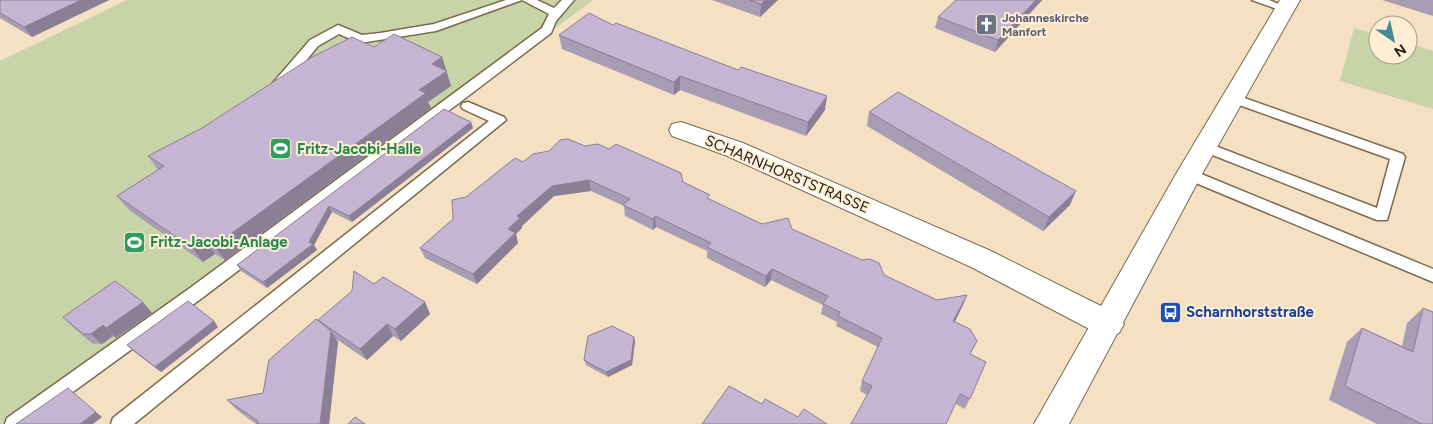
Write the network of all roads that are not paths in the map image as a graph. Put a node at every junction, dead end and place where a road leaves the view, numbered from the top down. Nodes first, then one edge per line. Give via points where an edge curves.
1 (517, 0) edge
2 (528, 0) edge
3 (568, 0) edge
4 (1258, 0) edge
5 (1287, 4) edge
6 (555, 14) junction
7 (272, 93) edge
8 (1233, 98) junction
9 (468, 106) dead end
10 (681, 130) dead end
11 (1205, 147) junction
12 (1189, 174) junction
13 (1433, 276) edge
14 (1108, 324) junction
15 (14, 424) edge
16 (120, 424) edge
17 (1051, 424) edge

1 - 7 lane via 436,27 380,37 360,39 338,29 314,43
2 - 6 lane
3 - 6 lane
4 - 5 lane
5 - 8 street
6 - 15 lane via 547,30 203,288
8 - 11 street
8 - 11 lane via 1398,157 1382,216
9 - 16 lane via 499,120
10 - 14 street, SCHARNHORSTSTRASSE via 734,149 972,255
11 - 12 street
12 - 13 lane
12 - 14 street
14 - 17 street

